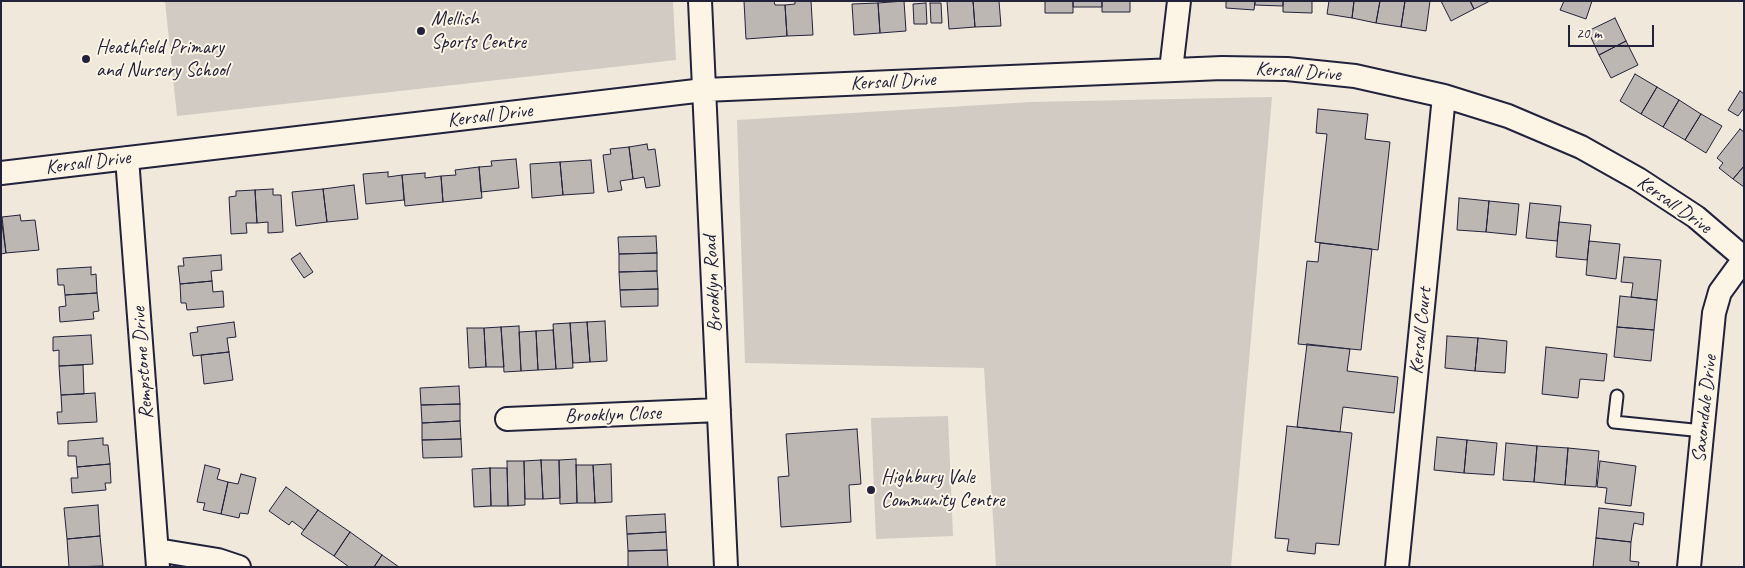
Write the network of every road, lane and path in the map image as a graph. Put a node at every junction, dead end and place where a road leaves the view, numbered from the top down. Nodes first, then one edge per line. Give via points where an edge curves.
1 (700, 1) edge
2 (1179, 1) edge
3 (1171, 70) junction
4 (704, 90) junction
5 (1444, 96) junction
6 (127, 158) junction
7 (1, 173) edge
8 (1744, 258) edge
9 (1617, 396) dead end
10 (719, 410) junction
11 (507, 419) dead end
12 (1703, 431) junction
13 (158, 558) edge
14 (239, 567) edge
15 (726, 567) edge
16 (1397, 567) edge
17 (1689, 567) edge

1 - 4 street, Brooklyn Road
2 - 3 street
3 - 4 street, Kersall Drive
3 - 5 street, Kersall Drive via 1287,70 1355,76
4 - 6 street, Kersall Drive
4 - 10 street, Brooklyn Road
5 - 8 street, Kersall Drive via 1508,116 1590,152 1696,217
5 - 16 street, Kersall Court
6 - 7 street, Kersall Drive
6 - 13 street, Rempstone Drive
8 - 12 street, Saxondale Drive via 1720,292 1714,313
9 - 12 lane via 1614,422
10 - 11 street, Brooklyn Close
10 - 15 street, Brooklyn Road
12 - 17 street, Saxondale Drive
13 - 14 street via 218,560

